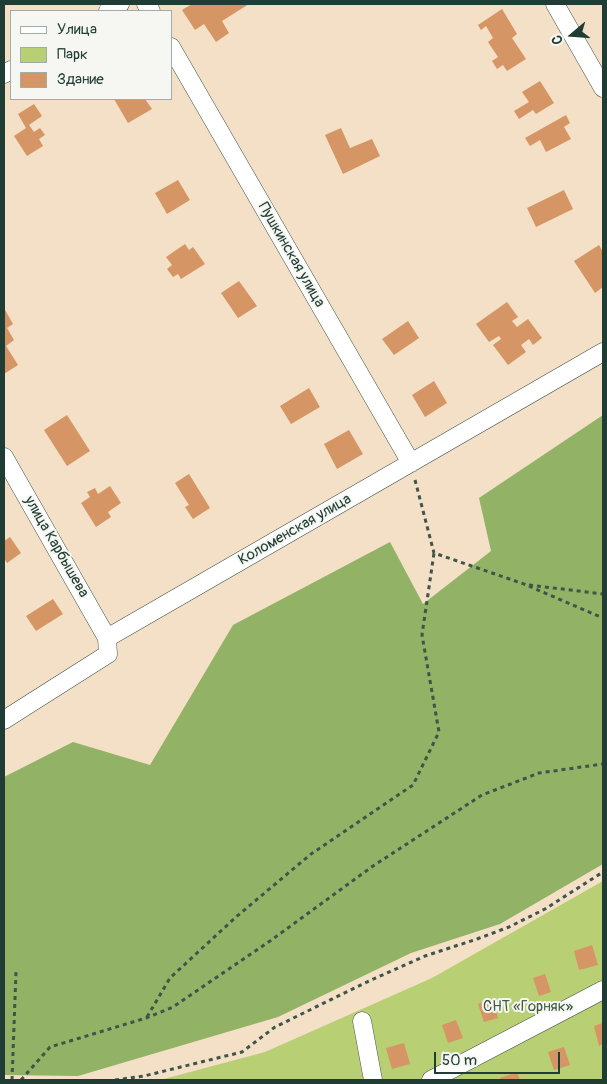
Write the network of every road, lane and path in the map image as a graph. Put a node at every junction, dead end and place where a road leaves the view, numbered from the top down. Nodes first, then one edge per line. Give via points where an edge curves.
1 (555, 4) edge
2 (172, 49) edge
3 (603, 88) edge
4 (603, 352) edge
5 (4, 457) edge
6 (411, 463) junction
7 (434, 553) junction
8 (524, 584) junction
9 (603, 594) edge
10 (603, 618) edge
11 (108, 638) junction
12 (4, 720) edge
13 (603, 764) edge
14 (603, 872) edge
15 (16, 972) dead end
16 (603, 990) edge
17 (146, 1018) junction
18 (362, 1021) dead end
19 (12, 1080) edge
20 (20, 1080) edge
21 (115, 1080) edge
22 (373, 1080) edge
23 (431, 1080) edge

1 - 3 street
2 - 6 street, Пушкинская улица
4 - 6 street, Коломенская улица
5 - 11 street, улица Карбышева
6 - 7 path
6 - 11 street, Коломенская улица
7 - 8 path
7 - 17 path via 422,635 439,732 413,786 310,854 236,917 170,978
8 - 9 path
8 - 10 path
11 - 12 street via 108,654
13 - 17 path via 539,773 482,795 373,866 181,1002
14 - 21 path via 545,909 509,927 425,956 275,1027 242,1052
15 - 19 path
16 - 23 street
17 - 20 path via 50,1047
18 - 22 street

